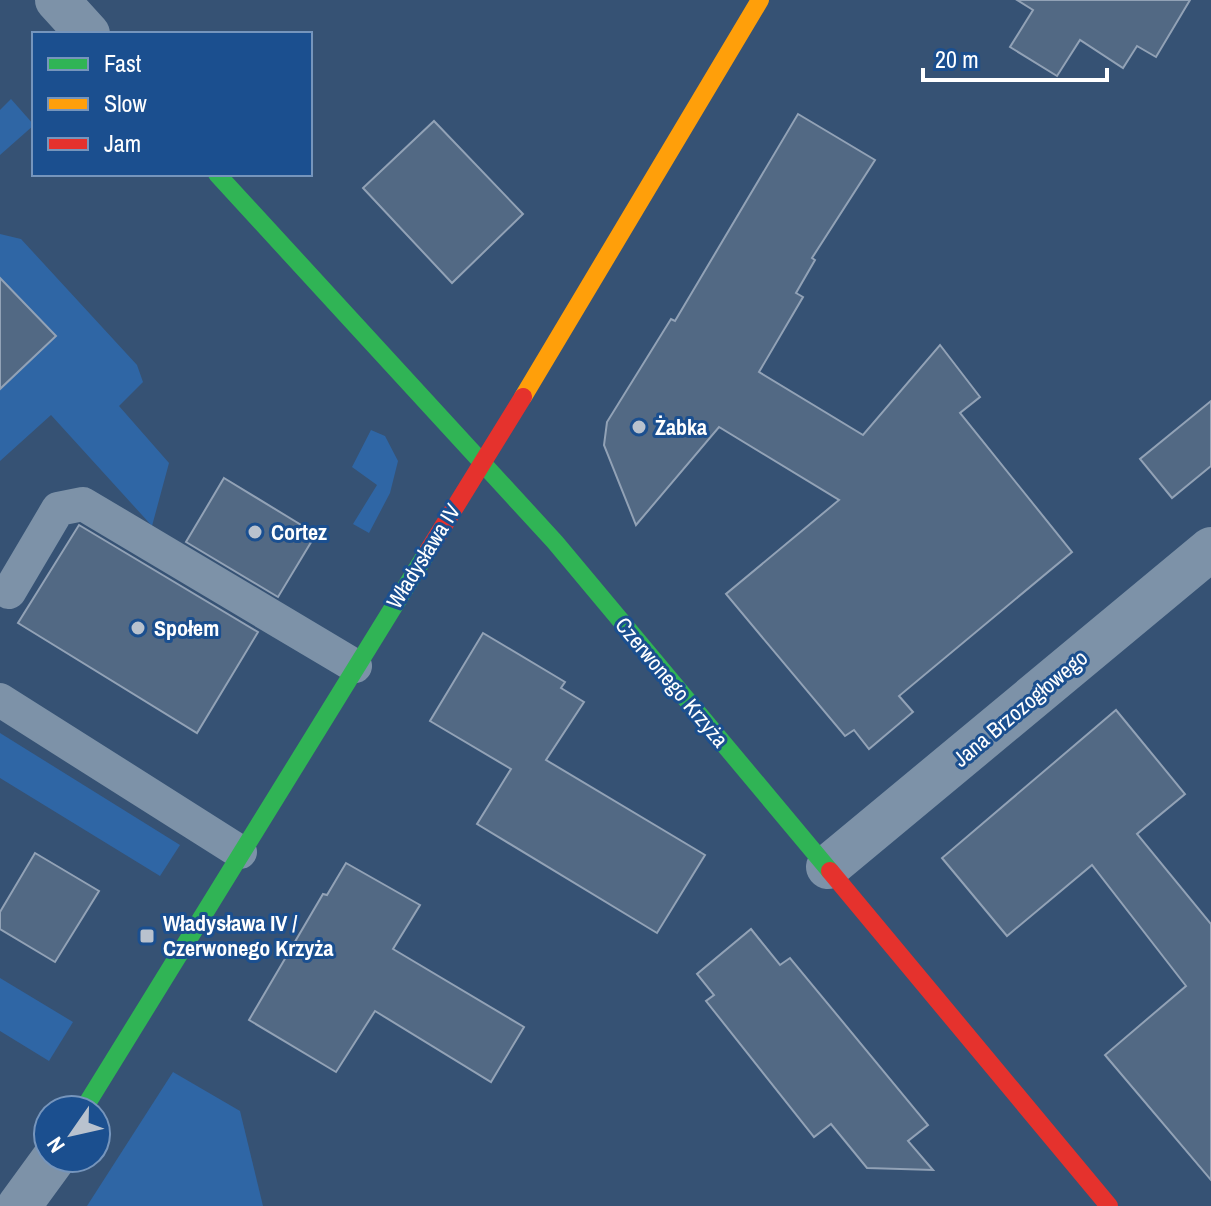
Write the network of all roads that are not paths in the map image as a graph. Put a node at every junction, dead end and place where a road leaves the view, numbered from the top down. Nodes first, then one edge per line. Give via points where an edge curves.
1 (57, 0) edge
2 (760, 0) edge
3 (86, 32) edge
4 (219, 176) edge
5 (481, 463) junction
6 (1211, 549) edge
7 (9, 592) dead end
8 (355, 666) junction
9 (0, 700) edge
10 (240, 852) junction
11 (828, 867) junction
12 (93, 1094) edge
13 (42, 1174) edge
14 (19, 1206) edge
15 (1109, 1206) edge

1 - 3 street
2 - 5 street, Władysława IV
4 - 5 street, Czerwonego Krzyża
5 - 8 street, Władysława IV
5 - 11 street, Czerwonego Krzyża via 555,542
6 - 11 street, Jana Brzozogłowego
7 - 8 lane via 58,509 83,504
8 - 10 street, Władysława IV
9 - 10 lane
10 - 12 street, Władysława IV
11 - 15 street, Czerwonego Krzyża
13 - 14 street

